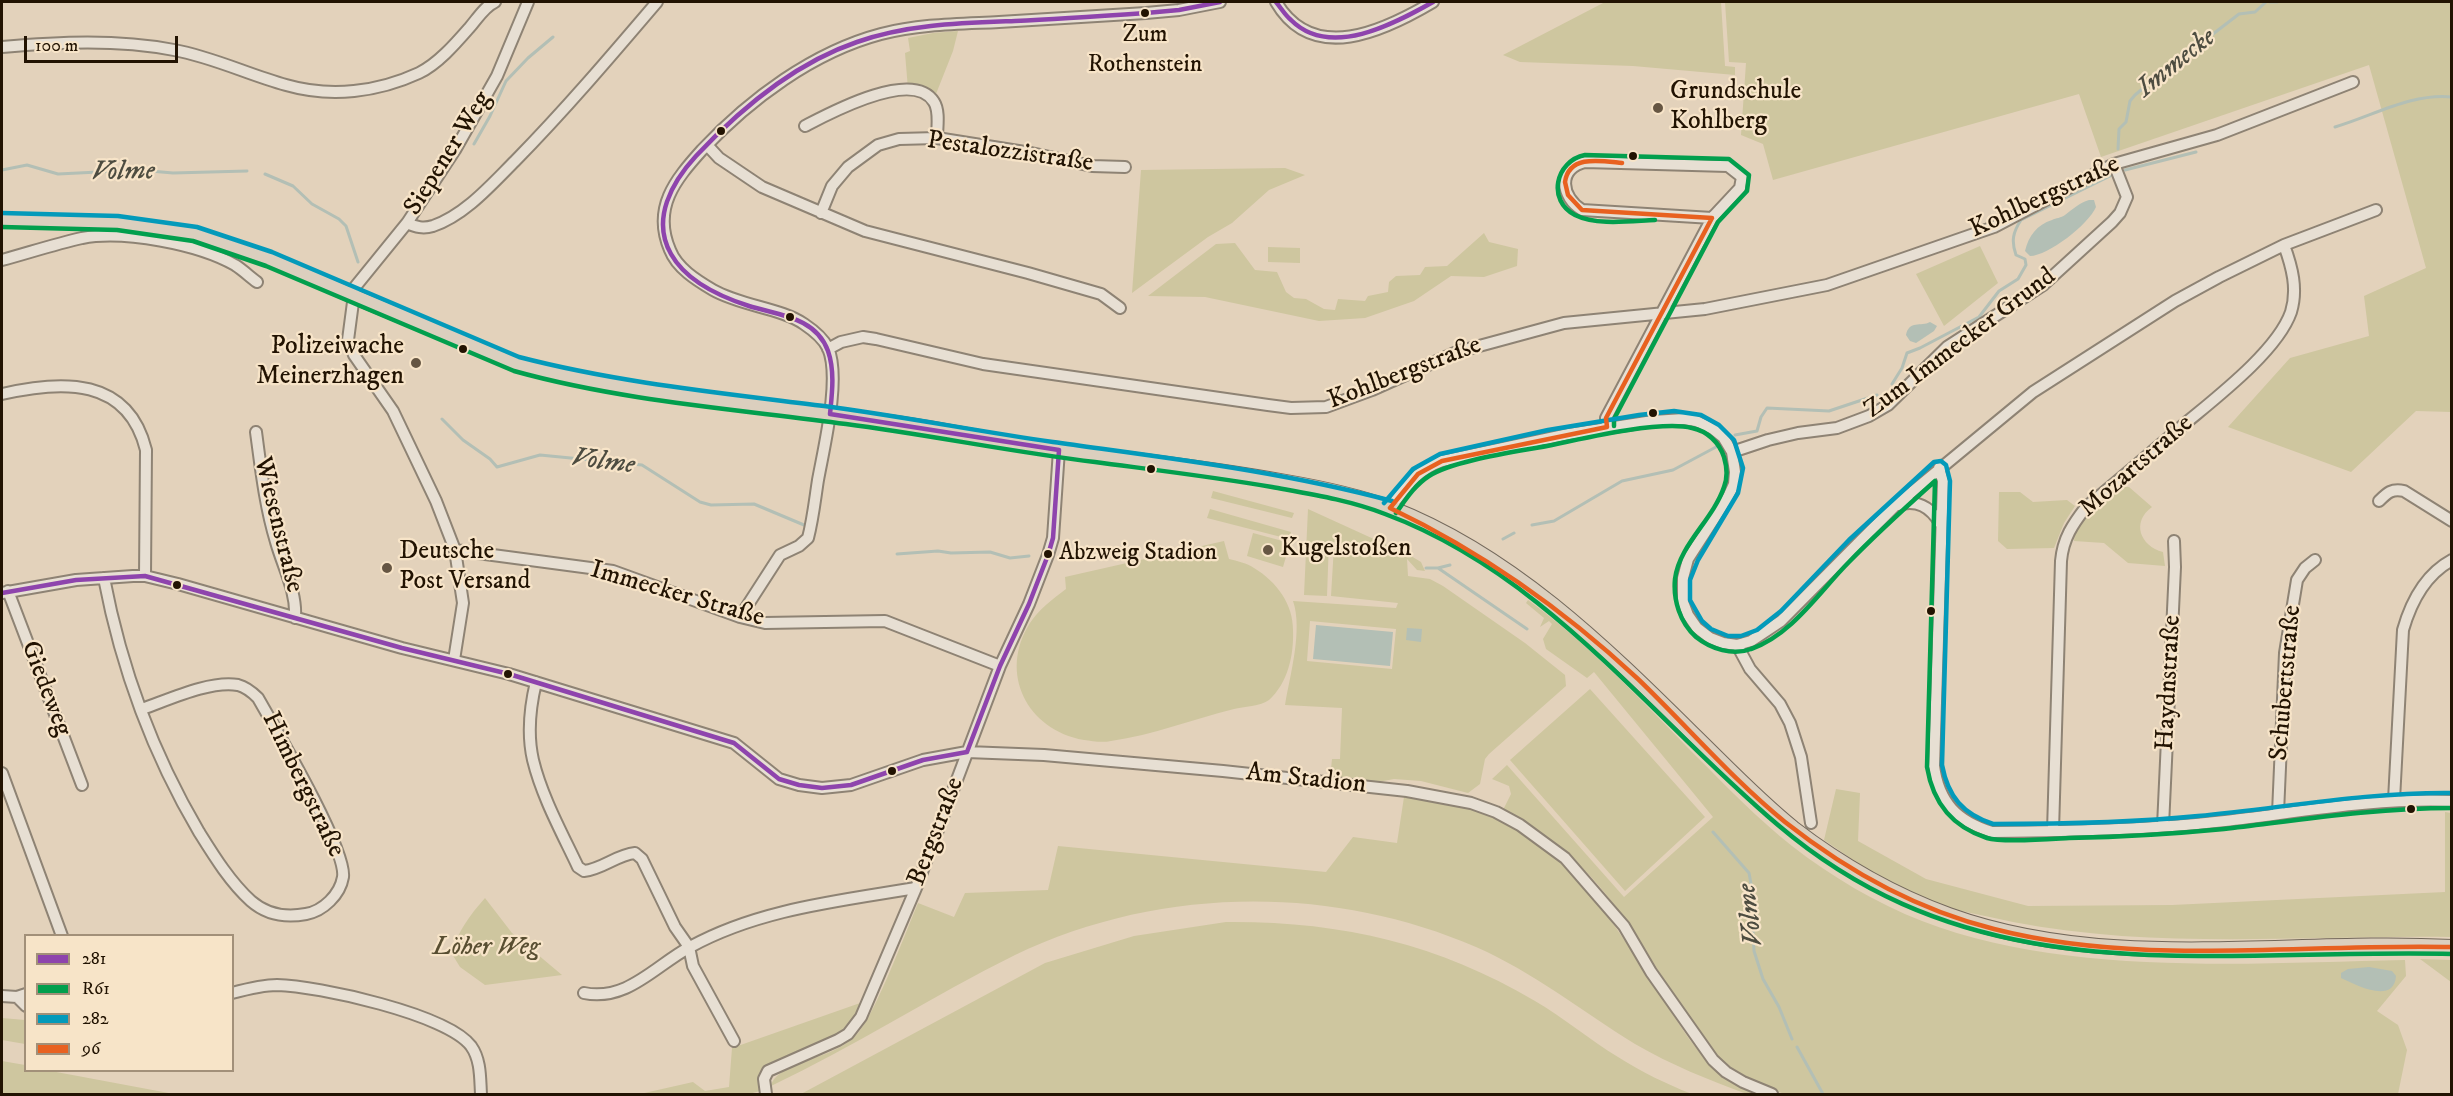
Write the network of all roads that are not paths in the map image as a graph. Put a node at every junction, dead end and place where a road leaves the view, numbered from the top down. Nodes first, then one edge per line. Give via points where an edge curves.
1 (495, 2) edge
2 (528, 2) edge
3 (657, 2) edge
4 (1220, 2) edge
5 (1275, 2) edge
6 (1433, 2) edge
7 (2, 47) edge
8 (2353, 82) dead end
9 (806, 126) dead end
10 (937, 138) junction
11 (707, 145) junction
12 (2114, 164) junction
13 (1125, 167) dead end
14 (2376, 210) dead end
15 (821, 213) junction
16 (1712, 218) junction
17 (2, 220) edge
18 (407, 223) junction
19 (164, 235) junction
20 (2284, 245) junction
21 (2, 260) edge
22 (257, 282) dead end
23 (355, 297) junction
24 (1120, 308) dead end
25 (1663, 313) junction
26 (828, 349) junction
27 (2, 394) edge
28 (830, 414) junction
29 (1607, 427) junction
30 (256, 432) dead end
31 (1059, 450) junction
32 (1732, 452) junction
33 (1939, 468) junction
34 (2379, 501) dead end
35 (1895, 506) junction
36 (1390, 508) junction
37 (2451, 520) edge
38 (1940, 523) junction
39 (2174, 541) dead end
40 (455, 549) junction
41 (2315, 560) dead end
42 (2451, 560) edge
43 (145, 576) junction
44 (104, 578) junction
45 (5, 592) edge
46 (740, 617) junction
47 (295, 618) junction
48 (1737, 645) junction
49 (454, 660) junction
50 (1000, 666) junction
51 (536, 682) junction
52 (142, 710) junction
53 (967, 752) junction
54 (2, 772) edge
55 (82, 785) dead end
56 (2394, 800) junction
57 (2451, 801) edge
58 (2278, 813) junction
59 (1811, 823) dead end
60 (2163, 826) junction
61 (2053, 831) junction
62 (916, 888) junction
63 (61, 934) edge
64 (689, 947) junction
65 (2451, 949) edge
66 (234, 993) edge
67 (584, 993) dead end
68 (2, 996) edge
69 (21, 996) edge
70 (734, 1041) dead end
71 (480, 1077) junction
72 (765, 1093) edge
73 (481, 1095) edge
74 (491, 1095) edge
75 (1772, 1095) edge

1 - 7 street via 449,50 421,72 367,90 337,92 288,86 211,60 158,48 115,43
2 - 18 street, Siepener Weg via 497,76
3 - 18 street via 579,94 465,208 436,225 421,228
4 - 11 street via 1146,14 935,25 881,34 836,50 795,72
5 - 6 street via 1304,30 1337,39 1379,28
8 - 12 street, Kohlbergstraße via 2217,135
9 - 10 street via 847,104 912,90 935,102
10 - 13 street, Pestalozzistraße via 1092,166
10 - 15 street, Pestalozzistraße via 878,145 848,167 832,186
11 - 15 street via 719,158 762,187
11 - 26 street via 678,177 667,199 663,219 671,253 679,265 721,294 802,322 816,332
12 - 25 street, Kohlbergstraße via 1994,227 1827,285 1705,309
12 - 32 street, Zum Immecker Grund via 2127,197 2112,222 2043,285 1947,347 1888,405 1854,423 1768,440
14 - 20 street
15 - 24 street via 865,231 1101,294
16 - 16 street via 1742,182 1742,177 1728,166 1585,162 1575,164 1565,181 1572,204 1582,210
16 - 25 street
17 - 19 main road via 92,221
18 - 23 street, Siepener Weg via 364,275
19 - 21 street via 84,238
19 - 22 street via 235,265
19 - 23 main road via 195,234 269,259
20 - 33 street via 2175,301 2118,336 2033,392
20 - 61 street, Mozartstraße via 2294,292 2290,314 2278,335 2214,400 2086,507 2064,542
23 - 28 main road via 548,372 627,388
23 - 40 street, Siepener Weg via 348,340 354,356 393,411
25 - 26 street, Kohlbergstraße via 1564,323 1508,336 1457,352 1337,404 1314,408 1256,404 983,364 863,337
25 - 29 street via 1606,418
26 - 28 street via 832,371
27 - 43 street via 32,387 75,387 95,390 123,405 141,432 146,450
28 - 31 main road
28 - 46 street via 808,538 780,555
29 - 32 street via 1665,419 1696,420 1722,437
29 - 36 street via 1442,461 1414,476
30 - 47 street, Wiesenstraße via 264,493 296,603
31 - 36 main road via 1239,473 1310,486
31 - 50 street, Bergstraße via 1053,538 1029,604
32 - 48 street via 1734,484 1689,559 1683,602 1688,615 1710,638
33 - 35 street
33 - 38 street via 1943,481
34 - 37 street via 2397,489
35 - 38 street via 1920,504 1929,508
35 - 48 street via 1781,621 1751,641
36 - 65 main road via 1484,556 1528,586 1608,651 1795,829 1875,881 1929,907 1992,929 2079,944 2152,948
38 - 61 street via 1934,766 1940,794 1962,818 1992,832
39 - 60 street, Haydnstraße
40 - 46 street, Immecker Straße via 613,571
40 - 49 street, Siepener Weg via 463,603
41 - 58 street, Schubertstraße via 2297,580 2284,653
42 - 56 street via 2420,589 2403,630
43 - 44 street
43 - 47 street
44 - 45 street
44 - 52 street, Himbergstraße via 118,642
45 - 55 street, Giedeweg
46 - 50 street, Immecker Straße via 765,623 885,621
47 - 49 street
48 - 59 street via 1791,723 1801,757
49 - 51 street
50 - 53 street, Bergstraße
51 - 53 street via 734,743 779,778 822,788 851,785 923,760
51 - 64 street via 531,705 533,761 578,867 595,870 625,854 635,854 642,860
52 - 52 street, Himbergstraße via 164,769 212,853 237,888 265,911 280,916 308,914 330,902 343,877 338,848 258,698 237,685 219,686
53 - 62 street, Bergstraße
53 - 75 street, Am Stadion via 1223,771 1407,791 1472,803 1512,821 1565,858 1624,926 1685,1024 1713,1060 1726,1072
54 - 63 street
56 - 57 street
56 - 58 street
58 - 60 street
60 - 61 street
62 - 64 street via 764,915
62 - 72 street, Bergstraße via 856,1025 838,1040 772,1068 764,1079
64 - 67 street via 617,992
64 - 70 street via 693,966
66 - 71 street via 279,985 370,1000 457,1034 477,1056
68 - 69 street
71 - 73 street
71 - 74 street

